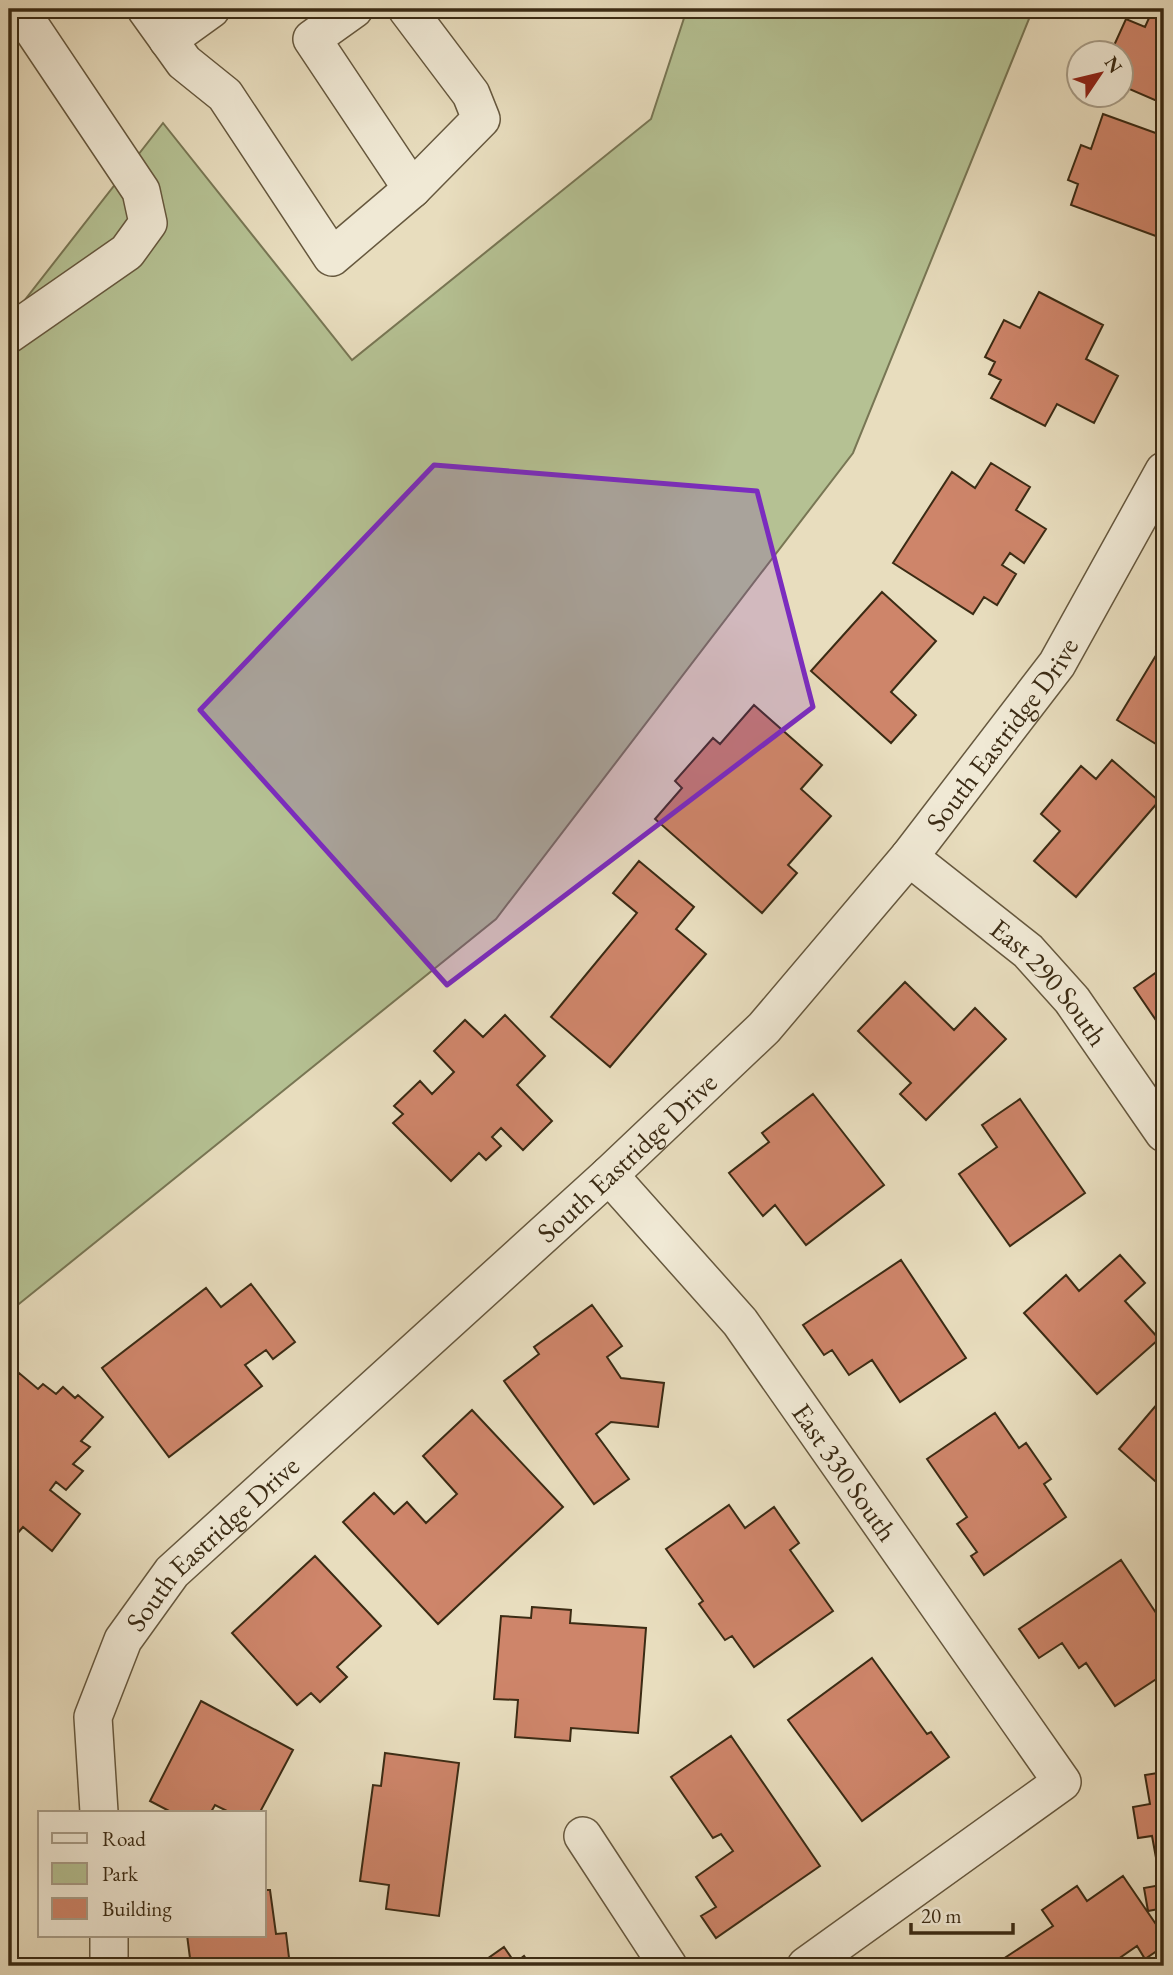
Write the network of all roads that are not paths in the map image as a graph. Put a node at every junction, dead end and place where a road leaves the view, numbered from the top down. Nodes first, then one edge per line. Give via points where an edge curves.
1 (146, 9) edge
2 (211, 9) edge
3 (354, 9) edge
4 (407, 9) edge
5 (18, 20) edge
6 (168, 40) junction
7 (412, 189) junction
8 (9, 334) edge
9 (1164, 471) edge
10 (909, 858) junction
11 (1164, 1133) edge
12 (609, 1175) junction
13 (99, 1811) edge
14 (583, 1836) dead end
15 (109, 1937) edge
16 (109, 1966) edge
17 (668, 1966) edge
18 (806, 1966) edge

1 - 6 street
2 - 6 street
3 - 7 street via 312,39
4 - 7 street via 471,94 481,119
5 - 8 street via 141,191 148,223 127,252
6 - 7 street via 184,62 225,95 332,257
9 - 10 street, South Eastridge Drive via 1057,664
10 - 11 street, East 290 South via 1028,951 1072,1000
10 - 12 street, South Eastridge Drive via 764,1028
12 - 13 street, South Eastridge Drive via 172,1572 123,1640 93,1717
12 - 18 street, East 330 South via 740,1322 1062,1782
14 - 17 street
15 - 16 street

